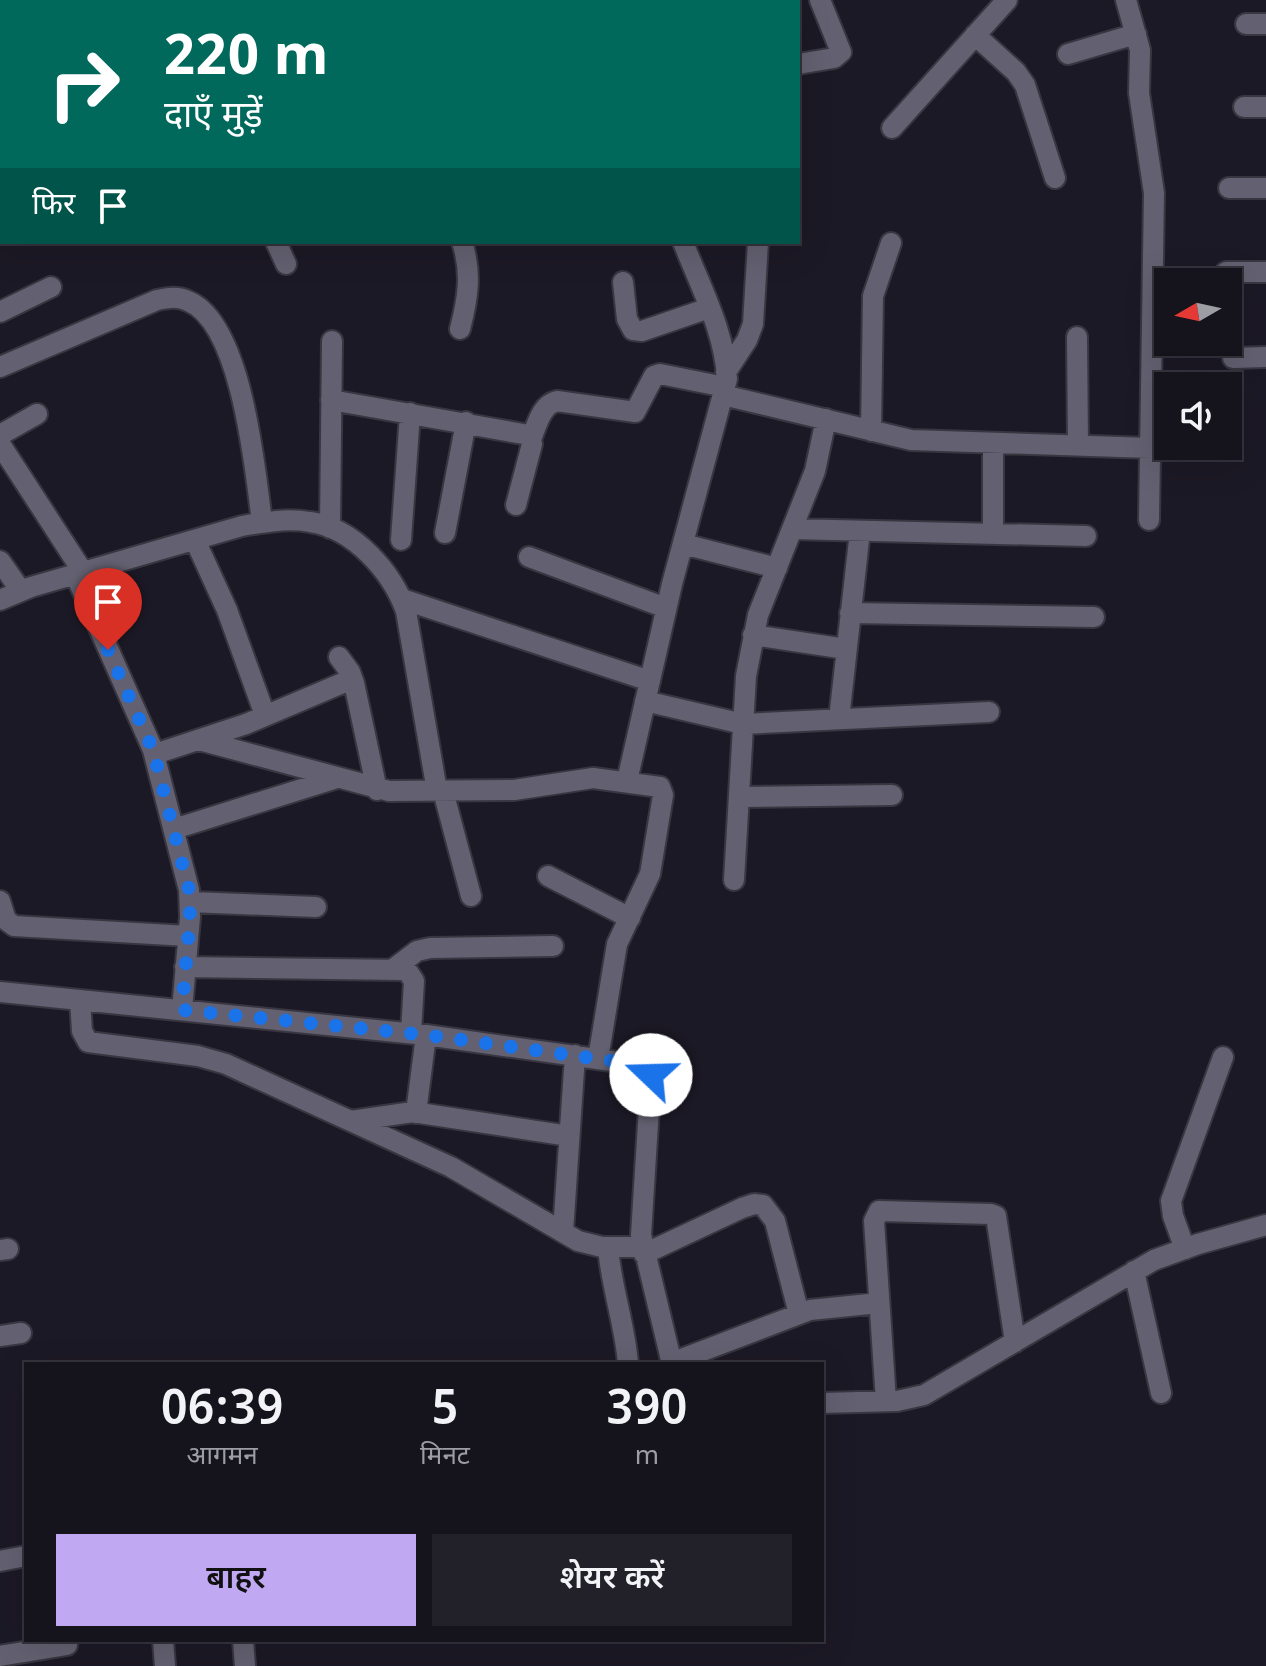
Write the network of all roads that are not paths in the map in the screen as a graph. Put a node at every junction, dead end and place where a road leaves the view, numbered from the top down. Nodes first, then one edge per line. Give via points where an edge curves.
1 (820, 0) edge
2 (1007, 0) edge
3 (1126, 0) edge
4 (1136, 34) junction
5 (975, 35) junction
6 (1068, 54) dead end
7 (800, 64) edge
8 (1244, 107) dead end
9 (1266, 107) edge
10 (892, 128) dead end
11 (1055, 178) dead end
12 (1229, 188) dead end
13 (1266, 188) edge
14 (891, 243) dead end
15 (277, 244) edge
16 (463, 244) edge
17 (684, 244) edge
18 (758, 244) edge
19 (286, 264) dead end
20 (1242, 272) edge
21 (1266, 272) edge
22 (623, 282) dead end
23 (51, 287) dead end
24 (709, 308) junction
25 (0, 312) edge
26 (460, 329) dead end
27 (1077, 337) dead end
28 (332, 341) dead end
29 (1266, 357) edge
30 (1233, 358) dead end
31 (0, 367) edge
32 (725, 385) junction
33 (331, 400) junction
34 (410, 413) junction
35 (37, 414) dead end
36 (826, 419) junction
37 (466, 422) junction
38 (871, 431) junction
39 (0, 435) edge
40 (531, 439) junction
41 (993, 443) junction
42 (0, 444) edge
43 (1078, 445) junction
44 (1150, 448) junction
45 (516, 505) dead end
46 (1149, 520) dead end
47 (262, 522) junction
48 (330, 528) junction
49 (792, 529) junction
50 (860, 531) junction
51 (445, 533) dead end
52 (993, 534) junction
53 (1086, 536) dead end
54 (195, 540) junction
55 (401, 540) dead end
56 (683, 544) junction
57 (529, 557) dead end
58 (0, 561) edge
59 (777, 568) junction
60 (79, 573) junction
61 (21, 591) junction
62 (402, 599) junction
63 (0, 600) edge
64 (666, 608) junction
65 (850, 613) junction
66 (1094, 617) dead end
67 (753, 635) junction
68 (846, 649) junction
69 (339, 657) dead end
70 (352, 679) junction
71 (648, 691) junction
72 (989, 712) dead end
73 (265, 715) junction
74 (839, 719) junction
75 (743, 724) junction
76 (199, 740) junction
77 (155, 754) junction
78 (337, 778) junction
79 (627, 781) junction
80 (377, 790) junction
81 (440, 791) junction
82 (892, 795) dead end
83 (739, 797) junction
84 (174, 829) junction
85 (548, 876) dead end
86 (734, 880) dead end
87 (471, 896) dead end
88 (0, 901) edge
89 (190, 902) junction
90 (316, 907) dead end
91 (630, 918) junction
92 (188, 936) junction
93 (553, 946) dead end
94 (185, 967) junction
95 (392, 970) junction
96 (0, 992) edge
97 (80, 1000) junction
98 (182, 1010) junction
99 (419, 1034) junction
100 (575, 1055) junction
101 (1223, 1057) dead end
102 (598, 1059) junction
103 (416, 1113) junction
104 (351, 1121) junction
105 (569, 1136) junction
106 (1266, 1225) edge
107 (563, 1232) junction
108 (608, 1247) junction
109 (1185, 1249) junction
110 (643, 1250) junction
111 (1134, 1271) junction
112 (879, 1303) junction
113 (799, 1314) junction
114 (21, 1333) dead end
115 (0, 1336) edge
116 (1015, 1342) junction
117 (628, 1362) edge
118 (671, 1362) edge
119 (674, 1362) edge
120 (1161, 1393) dead end
121 (886, 1401) junction
122 (824, 1403) edge
123 (24, 1556) edge
124 (0, 1561) edge
125 (67, 1642) edge
126 (163, 1642) edge
127 (243, 1642) edge
128 (0, 1656) edge
129 (68, 1666) edge
130 (165, 1666) edge
131 (245, 1666) edge

1 - 7 street via 841,52
2 - 5 street
3 - 4 street
4 - 6 street
4 - 44 street via 1155,202
5 - 10 street
5 - 11 street via 1025,85
8 - 9 street
12 - 13 street
14 - 38 street via 873,296
15 - 19 street
16 - 26 street via 470,280
17 - 24 street
18 - 32 street via 753,324
20 - 21 street
22 - 24 street via 633,330
23 - 25 street
24 - 32 street via 723,347
27 - 43 street
28 - 33 street
29 - 30 street
31 - 47 street via 157,300 186,300 211,319 242,395
32 - 36 street
32 - 40 street via 660,374 630,413 557,401 544,409
32 - 56 street
33 - 34 street
33 - 48 street
34 - 37 street
34 - 55 street
35 - 39 street
36 - 38 street
36 - 49 street via 819,458
37 - 40 street via 524,432
37 - 51 street
38 - 41 street via 911,440
40 - 45 street
41 - 43 street
41 - 52 street
42 - 60 street
43 - 44 street
44 - 46 street
47 - 48 street via 314,522
47 - 54 street
48 - 62 street via 366,550
49 - 50 street
49 - 59 street
50 - 52 street
50 - 65 street
52 - 53 street
54 - 60 street
54 - 73 street
56 - 59 street
56 - 64 street
57 - 64 street
58 - 61 street
59 - 67 street
60 - 61 street
60 - 77 street
61 - 63 street
62 - 71 street
62 - 81 street
64 - 71 street
65 - 66 street
65 - 68 street
67 - 68 street
67 - 75 street
68 - 74 street
69 - 70 street
70 - 73 street
70 - 80 street
71 - 75 street
71 - 79 street
72 - 74 street
73 - 76 street
74 - 75 street
75 - 83 street
76 - 77 street
76 - 78 street
77 - 84 street
78 - 80 street
78 - 84 street
79 - 81 street via 593,778 514,790
79 - 91 street via 655,785 663,795 650,874
80 - 81 street
81 - 87 street
82 - 83 street
83 - 86 street
84 - 89 street
85 - 91 street
88 - 92 street via 6,920 14,926
89 - 90 street
89 - 92 street
91 - 102 street via 617,944
92 - 94 street
93 - 95 street via 430,948
94 - 95 street
94 - 98 street
95 - 99 street via 408,972 414,981
96 - 97 street
97 - 98 street
97 - 104 street via 88,1042 214,1059
98 - 99 street
99 - 100 street
99 - 103 street
100 - 102 street
100 - 105 street
101 - 109 street via 1171,1201
102 - 110 street via 647,1066 651,1075
103 - 104 street
103 - 105 street
104 - 107 street via 451,1167
105 - 107 street
106 - 109 street
107 - 108 street via 589,1245
108 - 110 street
108 - 117 street
109 - 111 street
110 - 113 street via 742,1208 763,1205 775,1221
110 - 118 street
111 - 116 street
111 - 120 street
112 - 113 street
112 - 116 street via 875,1214 991,1214 999,1225
112 - 121 street
113 - 119 street
114 - 115 street
116 - 121 street via 924,1395
121 - 122 street
123 - 124 street
125 - 128 street
125 - 129 street
126 - 130 street
127 - 131 street

